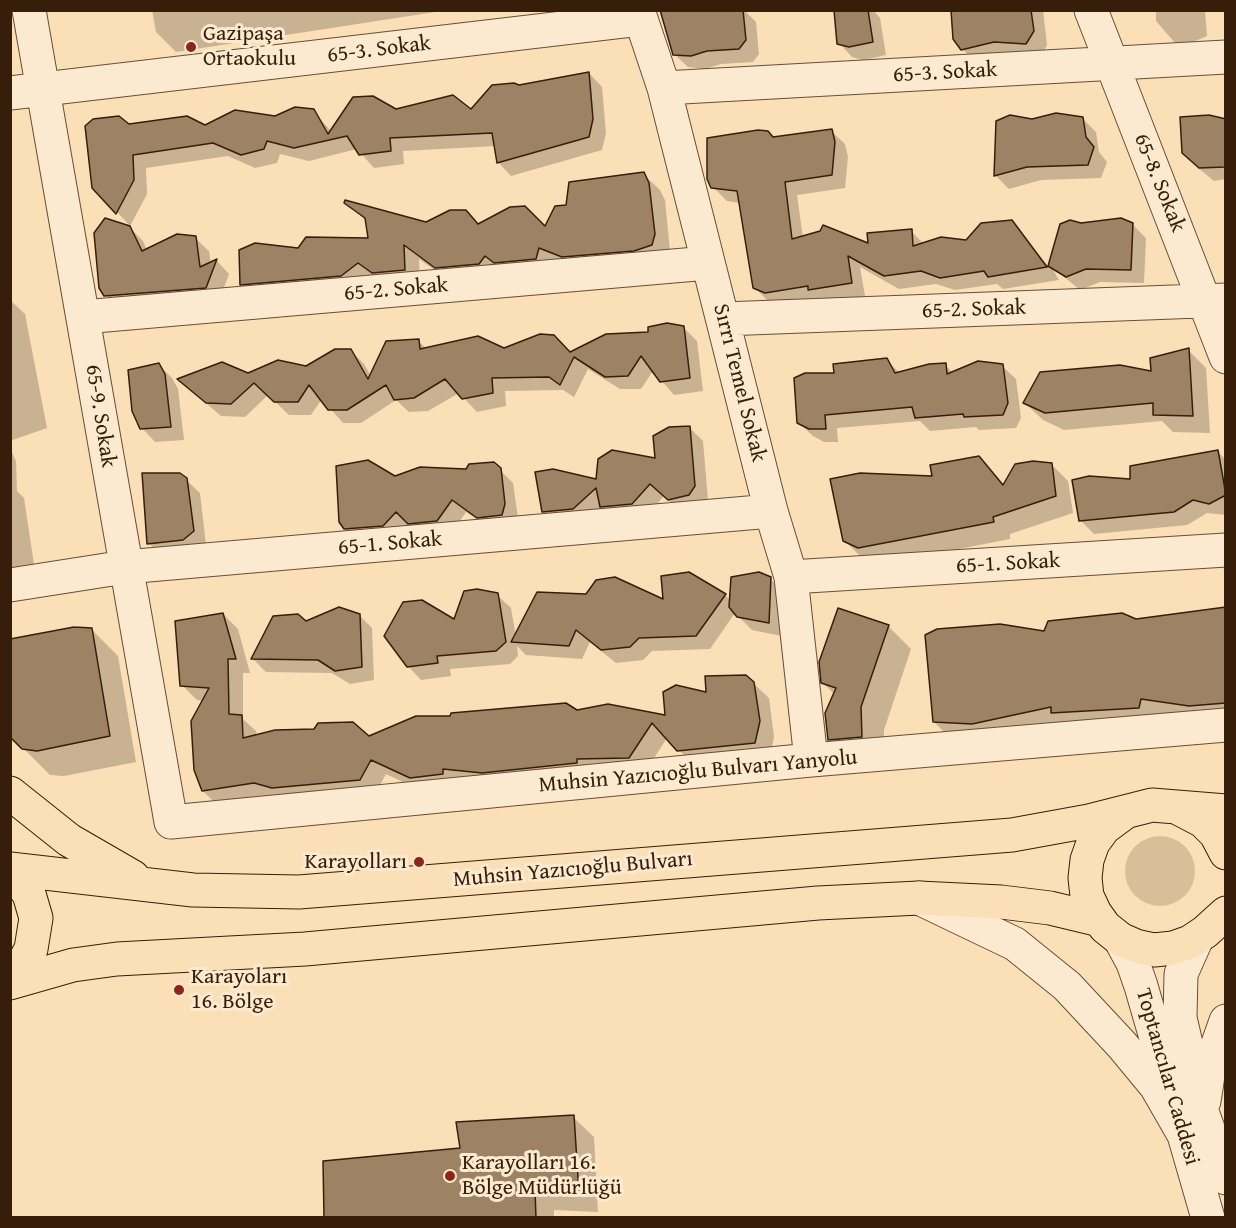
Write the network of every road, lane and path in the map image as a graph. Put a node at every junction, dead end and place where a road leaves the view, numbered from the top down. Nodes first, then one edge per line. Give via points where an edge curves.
1 (29, 10) edge
2 (1091, 10) edge
3 (639, 15) edge
4 (1226, 57) edge
5 (1112, 65) junction
6 (664, 88) junction
7 (45, 90) junction
8 (10, 93) edge
9 (708, 263) junction
10 (1216, 301) edge
11 (83, 317) junction
12 (723, 319) junction
13 (1226, 357) edge
14 (771, 511) junction
15 (1226, 550) edge
16 (125, 567) junction
17 (791, 577) junction
18 (10, 585) edge
19 (1226, 725) edge
20 (811, 760) junction
21 (10, 793) edge
22 (1170, 806) junction
23 (1134, 808) junction
24 (1226, 811) edge
25 (171, 822) joint
26 (1226, 853) edge
27 (10, 869) edge
28 (151, 886) junction
29 (919, 898) junction
30 (1216, 918) edge
31 (1110, 929) junction
32 (10, 977) edge
33 (10, 983) edge
34 (1226, 1021) edge
35 (1193, 1123) junction
36 (1226, 1178) edge
37 (1208, 1218) edge

1 - 7 street, 65-9. Sokak
2 - 5 street, 65-8. Sokak
3 - 6 street, Sırrı Temel Sokak
3 - 7 street, 65-3. Sokak
4 - 5 street, 65-3. Sokak
5 - 6 street, 65-3. Sokak
5 - 10 street, 65-8. Sokak
6 - 9 street, Sırrı Temel Sokak
7 - 8 street, 65-3. Sokak
7 - 11 street, 65-9. Sokak
9 - 11 street, 65-2. Sokak
9 - 12 street, Sırrı Temel Sokak
10 - 12 street, 65-2. Sokak
10 - 13 street, 65-8. Sokak
11 - 16 street, 65-9. Sokak
12 - 14 street, Sırrı Temel Sokak
14 - 16 street, 65-1. Sokak
14 - 17 street, Sırrı Temel Sokak
15 - 17 street, 65-1. Sokak
16 - 18 street, 65-1. Sokak
16 - 25 street, 65-9. Sokak
17 - 20 street, Sırrı Temel Sokak
19 - 20 street, Muhsin Yazıcıoğlu Bulvarı Yanyolu
20 - 25 street, Muhsin Yazıcıoğlu Bulvarı Yanyolu
21 - 28 main road via 69,840
22 - 23 main road, Muhsin Yazıcıoğlu Bulvarı
22 - 24 main road, Muhsin Yazıcıoğlu Bulvarı
22 - 26 main road, Muhsin Yazıcıoğlu Bulvarı via 1203,821
23 - 28 main road, Muhsin Yazıcıoğlu Bulvarı via 1012,835 299,892
23 - 31 main road, Muhsin Yazıcıoğlu Bulvarı via 1104,828 1087,860 1087,896
27 - 28 main road, Muhsin Yazıcıoğlu Bulvarı
27 - 32 main road, Muhsin Yazıcıoğlu Bulvarı via 29,894 36,926 27,957
29 - 31 main road via 1040,906
29 - 33 main road via 818,903 305,949 117,959 73,965
29 - 35 street via 1015,944 1067,986
30 - 31 main road via 1173,948 1154,950
30 - 35 street, Toptancılar Caddesi via 1184,967 1179,988
31 - 35 street, Toptancılar Caddesi via 1133,963
34 - 35 street
35 - 36 street, Toptancılar Caddesi
35 - 37 street, Toptancılar Caddesi

